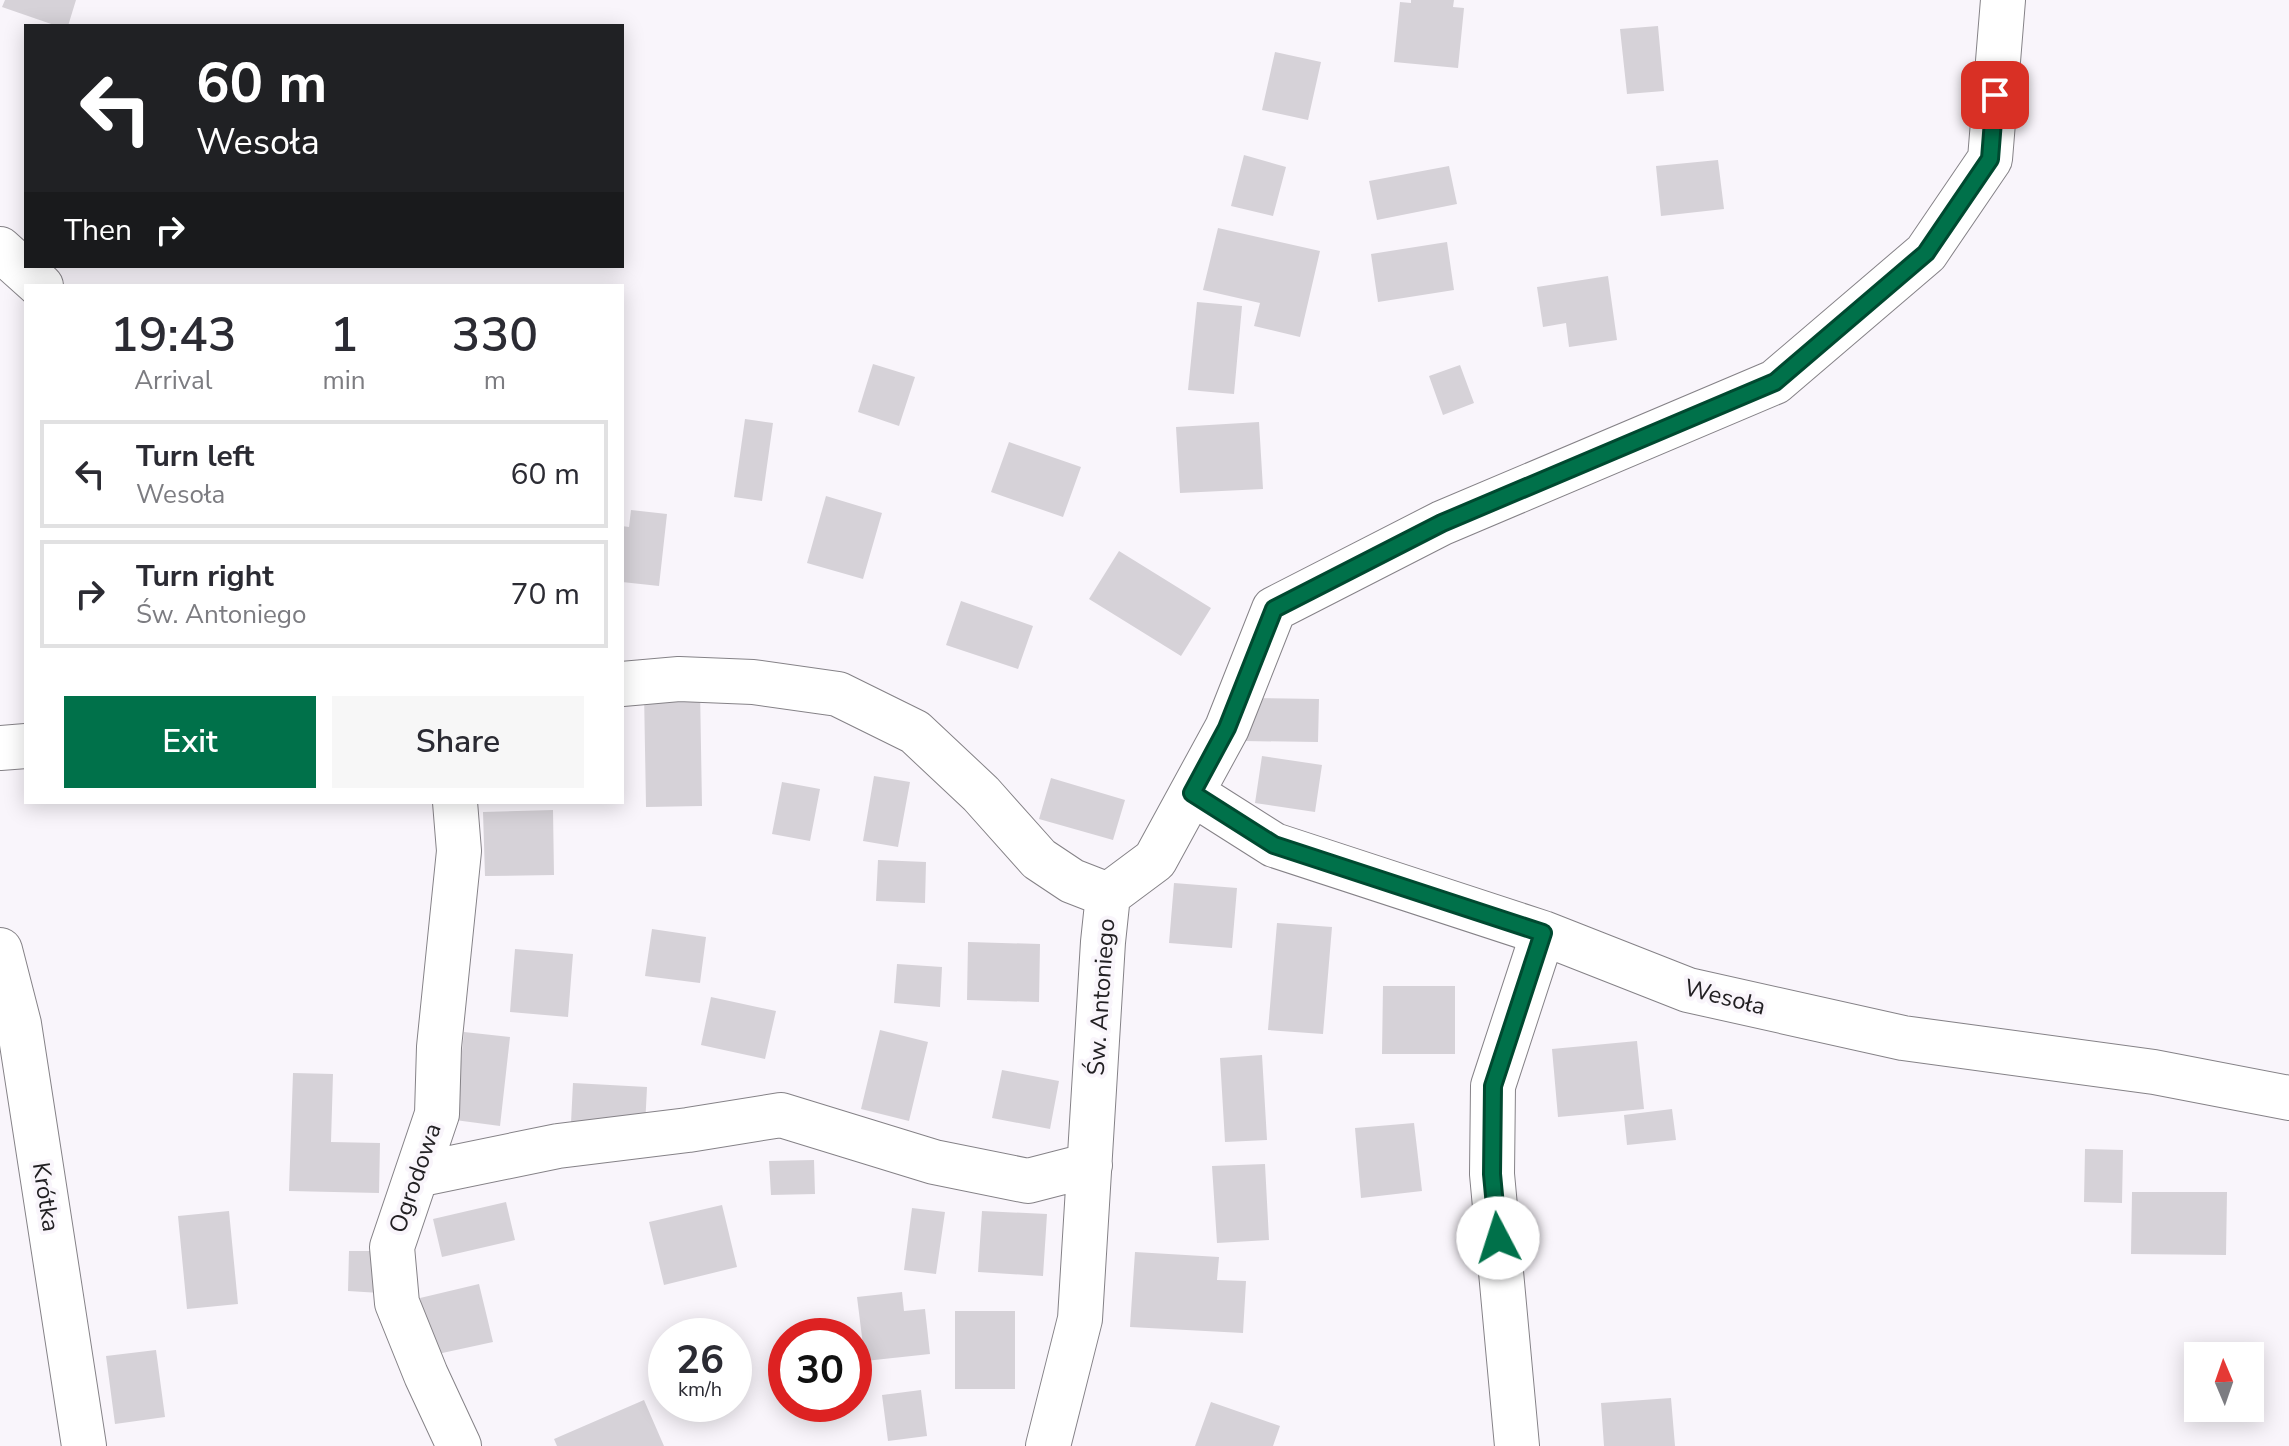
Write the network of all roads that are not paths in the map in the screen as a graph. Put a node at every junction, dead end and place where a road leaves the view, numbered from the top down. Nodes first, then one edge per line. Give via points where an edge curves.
1 (2003, 0) edge
2 (0, 249) edge
3 (39, 284) edge
4 (624, 684) edge
5 (24, 746) edge
6 (0, 748) edge
7 (1192, 793) junction
8 (455, 804) edge
9 (1108, 895) junction
10 (1543, 933) junction
11 (0, 950) edge
12 (2289, 1098) edge
13 (1090, 1165) junction
14 (417, 1175) junction
15 (84, 1446) edge
16 (459, 1446) edge
17 (1048, 1446) edge
18 (1517, 1446) edge

1 - 7 street, Św. Antoniego via 1990,159 1926,253 1775,382 1442,523 1274,609 1227,728
2 - 3 street
4 - 9 street via 694,679 838,694 915,732 1039,859 1072,881
5 - 6 street
7 - 9 street, Św. Antoniego via 1155,860
7 - 10 street, Wesoła via 1274,845
8 - 14 street, Ogrodowa via 459,851 437,1114
9 - 13 street, Św. Antoniego
10 - 12 street, Wesoła via 1688,990 1903,1038 2154,1072
10 - 18 street via 1493,1086 1492,1174
11 - 15 street, Krótka via 19,1024
13 - 14 street via 1028,1181 934,1162 781,1115 558,1146
13 - 17 street, Św. Antoniego via 1080,1319
14 - 16 street, Ogrodowa via 392,1247 397,1303

